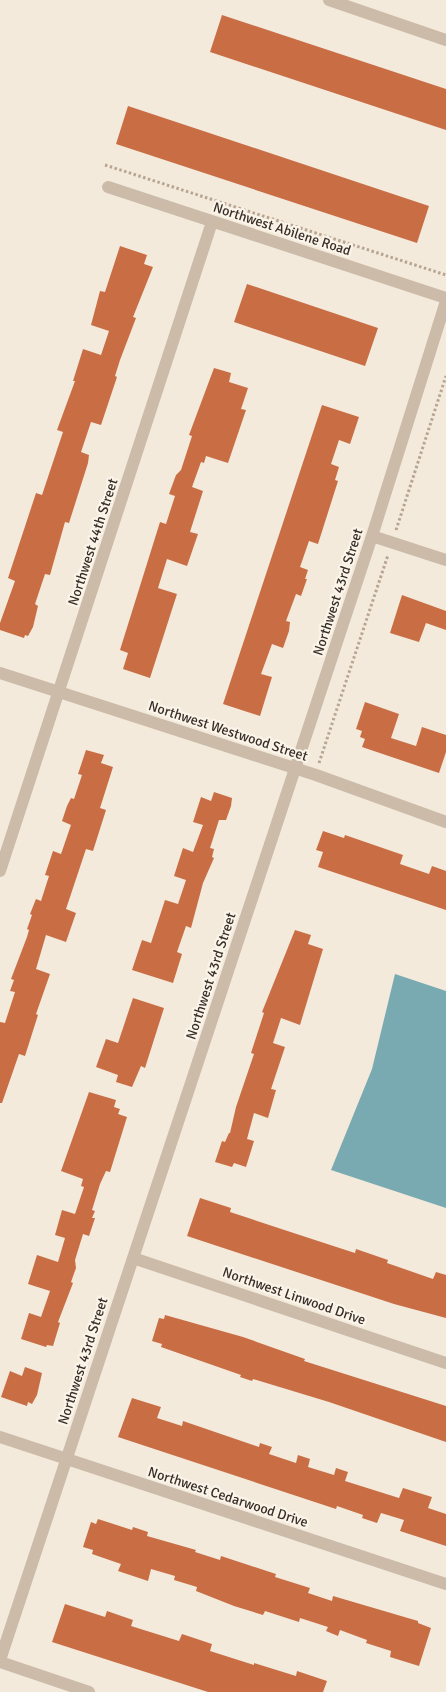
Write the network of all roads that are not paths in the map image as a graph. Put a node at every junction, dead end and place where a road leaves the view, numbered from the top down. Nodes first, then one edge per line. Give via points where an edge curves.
1 (329, 0) edge
2 (446, 40) edge
3 (108, 187) dead end
4 (212, 222) junction
5 (446, 300) edge
6 (372, 536) junction
7 (446, 560) edge
8 (0, 673) edge
9 (60, 692) junction
10 (295, 769) junction
11 (446, 822) edge
12 (0, 871) edge
13 (133, 1258) junction
14 (446, 1363) edge
15 (0, 1437) edge
16 (67, 1459) junction
17 (446, 1584) edge
18 (0, 1661) edge
19 (89, 1692) edge

1 - 2 street
3 - 4 street, Northwest Abilene Road
4 - 5 street, Northwest Abilene Road
4 - 9 street, Northwest 44th Street
5 - 6 street, Northwest 43rd Street
6 - 7 street
6 - 10 street, Northwest 43rd Street
8 - 9 street, Northwest Westwood Street
9 - 10 street, Northwest Westwood Street
9 - 12 street, Northwest 44th Street
10 - 11 street, Northwest Westwood Street
10 - 13 street, Northwest 43rd Street
13 - 14 street, Northwest Linwood Drive
13 - 16 street, Northwest 43rd Street
15 - 16 street, Northwest Cedarwood Drive
16 - 17 street, Northwest Cedarwood Drive
16 - 18 street, Northwest 43rd Street
18 - 19 street

